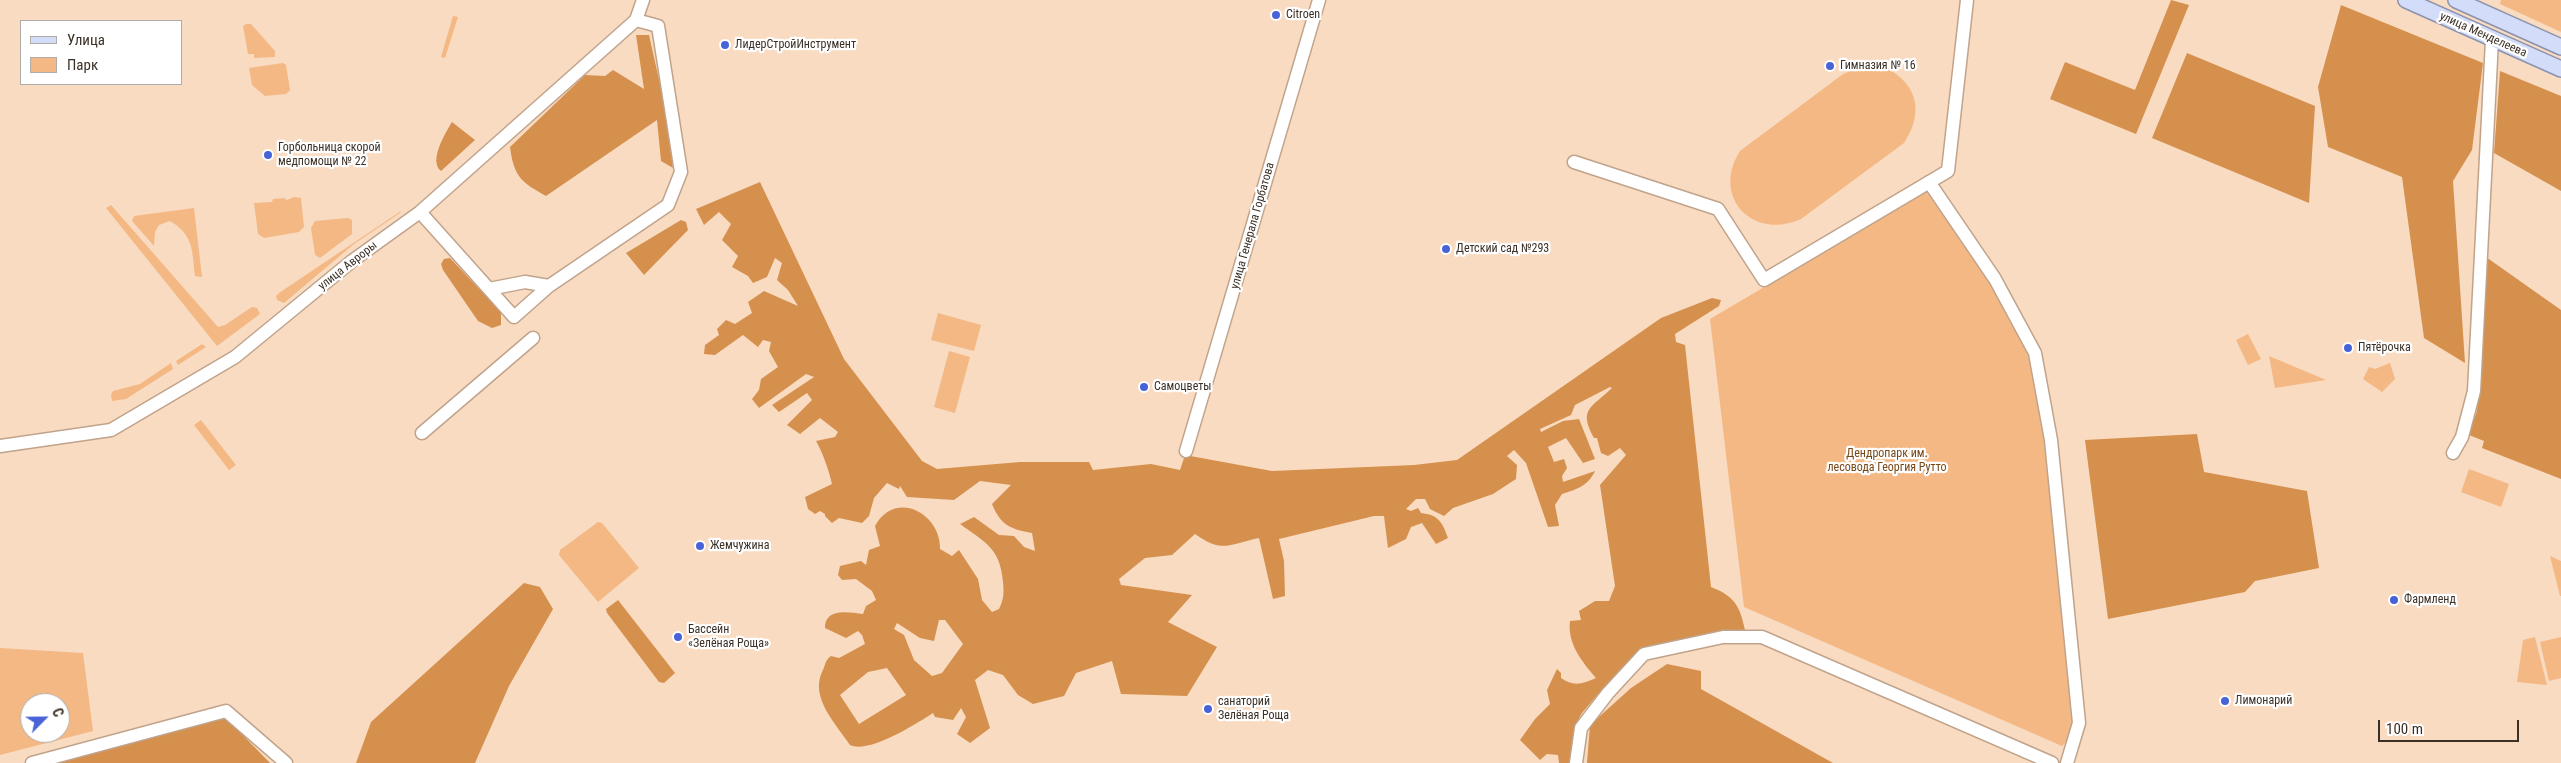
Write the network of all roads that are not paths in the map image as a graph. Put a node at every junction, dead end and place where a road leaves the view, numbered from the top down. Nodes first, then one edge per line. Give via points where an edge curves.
1 (643, 0) edge
2 (1319, 0) edge
3 (1967, 0) edge
4 (2406, 0) edge
5 (2456, 0) edge
6 (636, 20) junction
7 (2492, 40) junction
8 (2561, 47) edge
9 (2561, 69) edge
10 (1574, 162) dead end
11 (1929, 182) junction
12 (420, 212) junction
13 (549, 286) junction
14 (489, 289) junction
15 (532, 338) dead end
16 (422, 433) dead end
17 (0, 446) edge
18 (1186, 451) dead end
19 (2453, 452) dead end
20 (32, 763) edge
21 (286, 763) edge
22 (1576, 763) edge
23 (2052, 763) edge
24 (2067, 763) edge

1 - 6 street, улица Авроры
2 - 18 street, улица Генерала Горбатова
3 - 11 street via 1948,171
4 - 7 main road, улица Менделеева
5 - 8 main road, улица Менделеева
6 - 12 street, улица Авроры
6 - 13 street via 658,26 681,172 668,205
7 - 9 main road, улица Менделеева
7 - 19 street via 2474,391 2462,438
10 - 11 street via 1718,210 1764,280
11 - 24 street via 1995,279 2035,353 2051,440 2079,723
12 - 14 street
12 - 17 street, улица Авроры via 352,261 235,357 111,430
13 - 14 street via 525,282
13 - 14 street via 514,317
15 - 16 street
20 - 21 street via 226,711
22 - 23 street via 1581,728 1644,654 1723,637 1762,637

